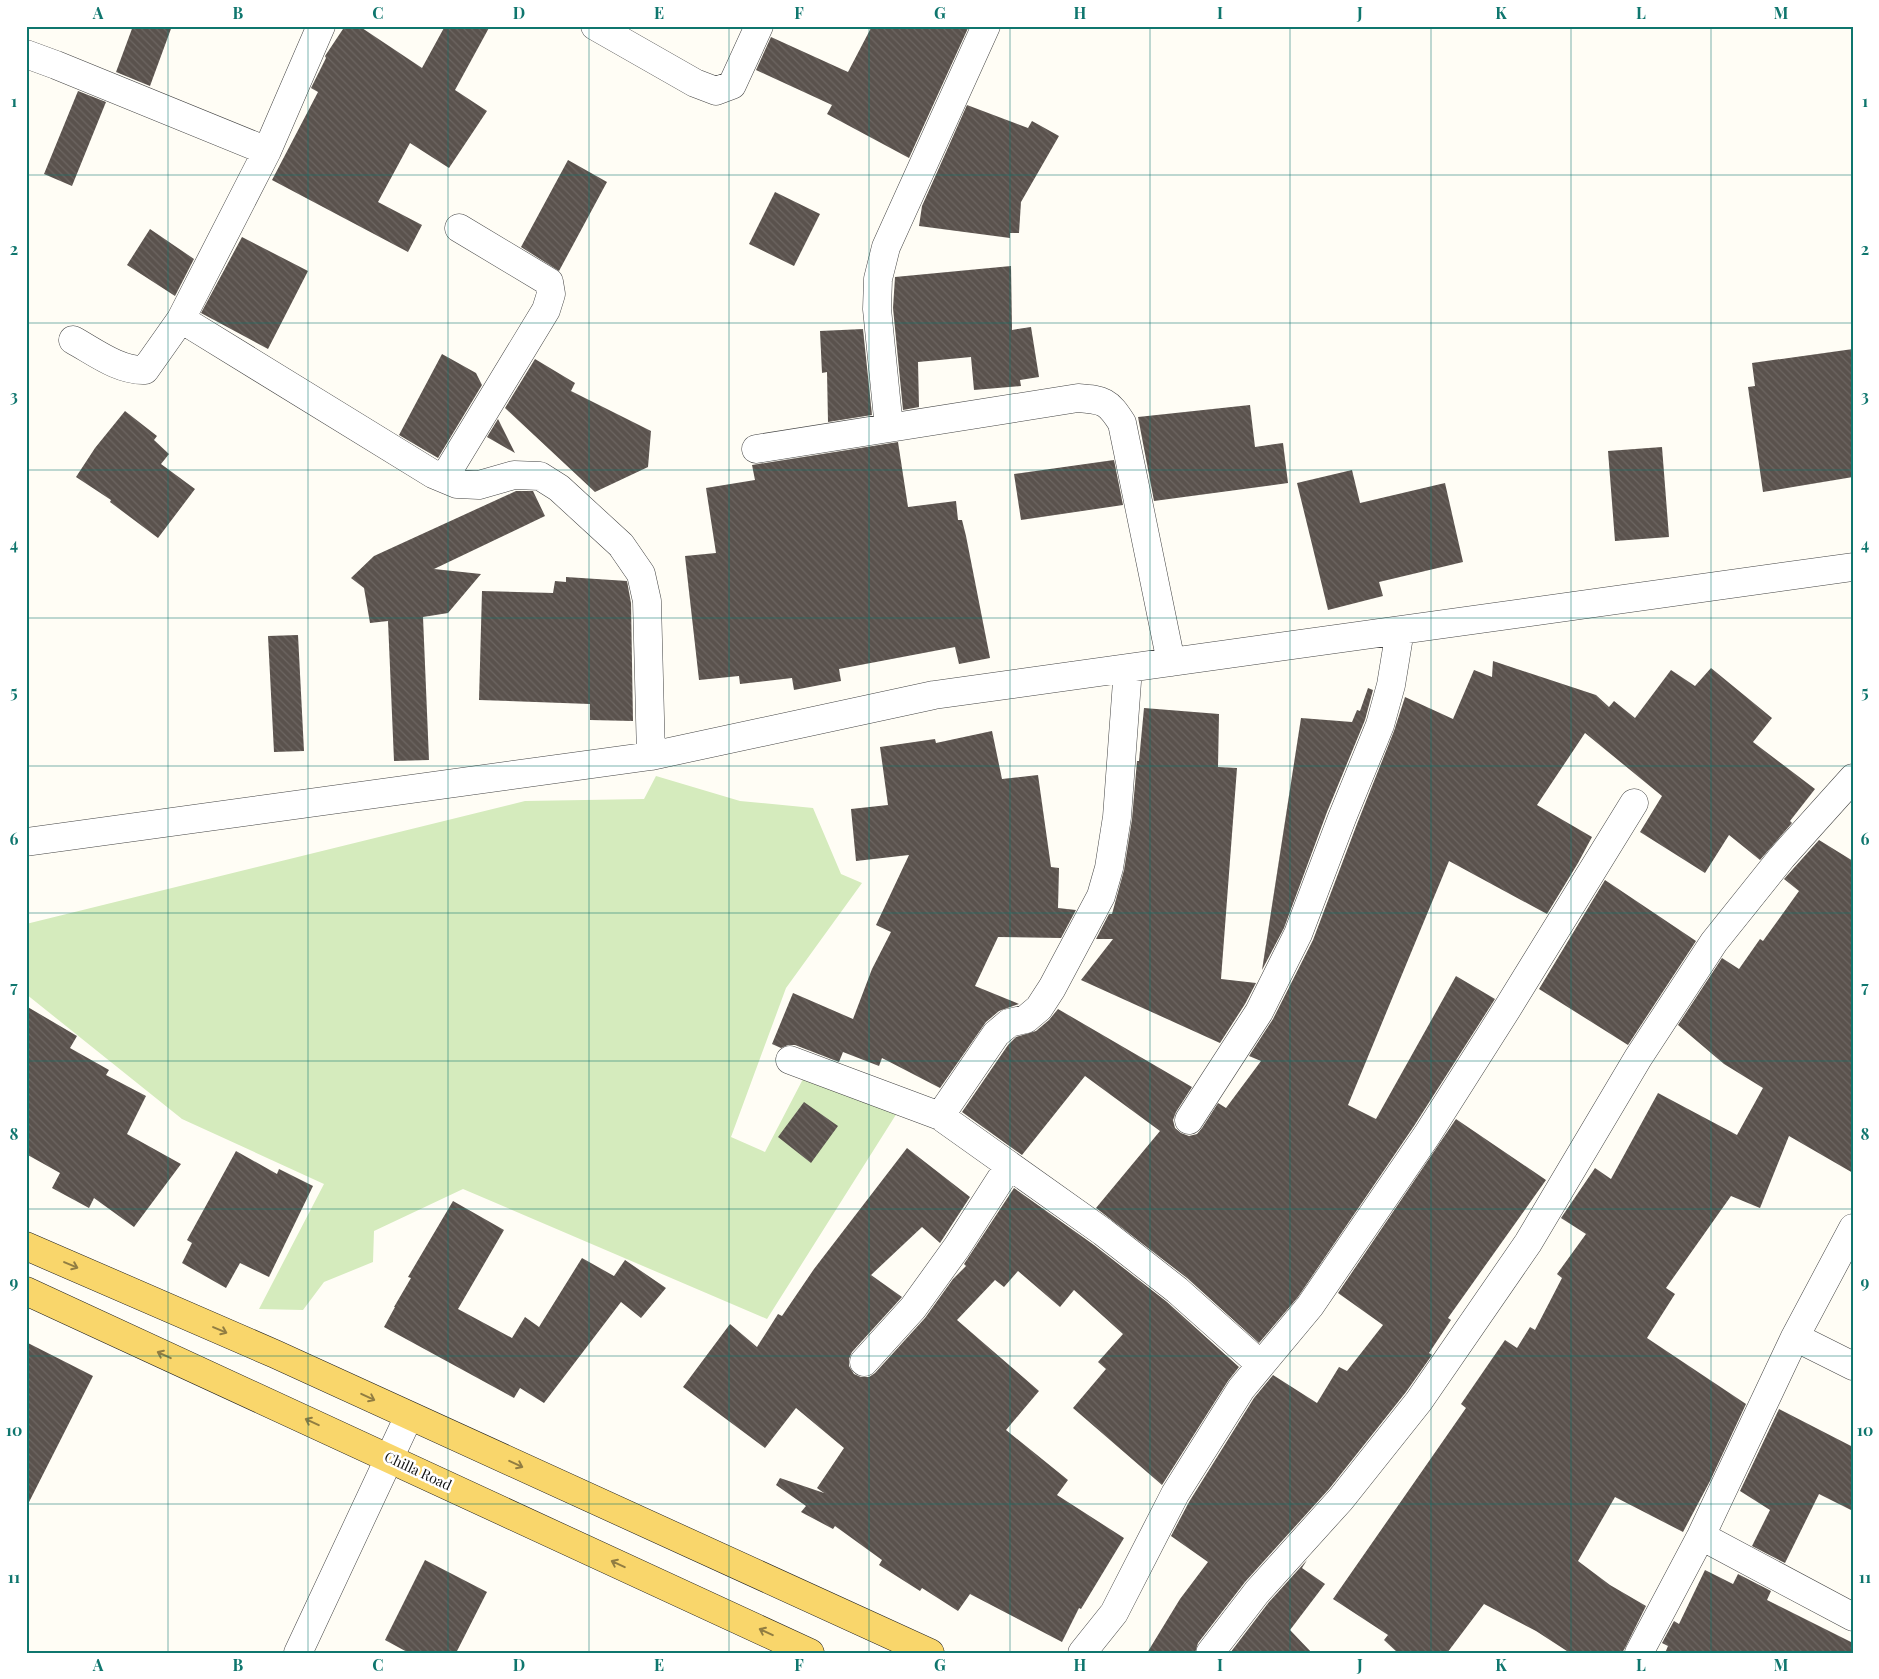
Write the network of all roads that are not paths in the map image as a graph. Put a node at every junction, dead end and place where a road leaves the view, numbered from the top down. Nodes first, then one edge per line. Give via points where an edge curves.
1 (321, 26) edge
2 (759, 26) edge
3 (986, 26) edge
4 (600, 28) edge
5 (26, 54) edge
6 (267, 151) junction
7 (459, 228) dead end
8 (181, 319) junction
9 (73, 340) dead end
10 (889, 428) junction
11 (756, 449) dead end
12 (444, 478) junction
13 (1853, 567) edge
14 (1400, 630) junction
15 (1171, 662) junction
16 (1128, 668) junction
17 (651, 756) junction
18 (1853, 778) edge
19 (1634, 803) dead end
20 (26, 842) edge
21 (790, 1060) dead end
22 (940, 1116) junction
23 (1189, 1120) dead end
24 (1009, 1166) junction
25 (1853, 1228) edge
26 (26, 1246) edge
27 (26, 1291) edge
28 (1795, 1338) junction
29 (864, 1362) dead end
30 (1261, 1365) junction
31 (1853, 1366) edge
32 (409, 1416) junction
33 (388, 1458) junction
34 (1701, 1536) junction
35 (1853, 1617) edge
36 (298, 1653) edge
37 (810, 1653) edge
38 (930, 1653) edge
39 (1082, 1653) edge
40 (1210, 1653) edge
41 (1639, 1653) edge

1 - 6 street
2 - 4 street via 732,85 716,91 695,83
3 - 10 street via 886,247 878,279 877,309
5 - 6 street
6 - 8 street
7 - 12 street via 549,282 551,294 546,310
8 - 9 street via 144,370 121,366
8 - 12 street
10 - 11 street
10 - 15 street via 1078,398 1096,399 1112,407 1122,423
12 - 17 street via 457,484 479,485 514,475 540,476 560,488 621,545 641,574 647,601
13 - 14 street
14 - 15 street
14 - 23 street via 1380,726 1298,934 1259,1012
15 - 16 street
16 - 17 street via 934,695
16 - 22 street via 1117,816 1101,896 1039,1008 1026,1019 1008,1023 996,1034
17 - 20 street
18 - 40 street via 1782,857 1714,942 1638,1058 1528,1243 1419,1401 1341,1499 1257,1592
19 - 30 street via 1427,1135 1310,1306
21 - 22 street
22 - 24 street
24 - 29 street via 913,1308
24 - 30 street via 1103,1232 1177,1290
25 - 28 street
26 -> 32 main road
33 -> 27 main road, Chilla Road
28 - 31 street
28 - 34 street
30 - 39 street via 1241,1389 1175,1494 1114,1613
32 - 33 street
32 -> 38 main road
33 - 36 street
37 -> 33 main road, Chilla Road
34 - 35 street
34 - 41 street

